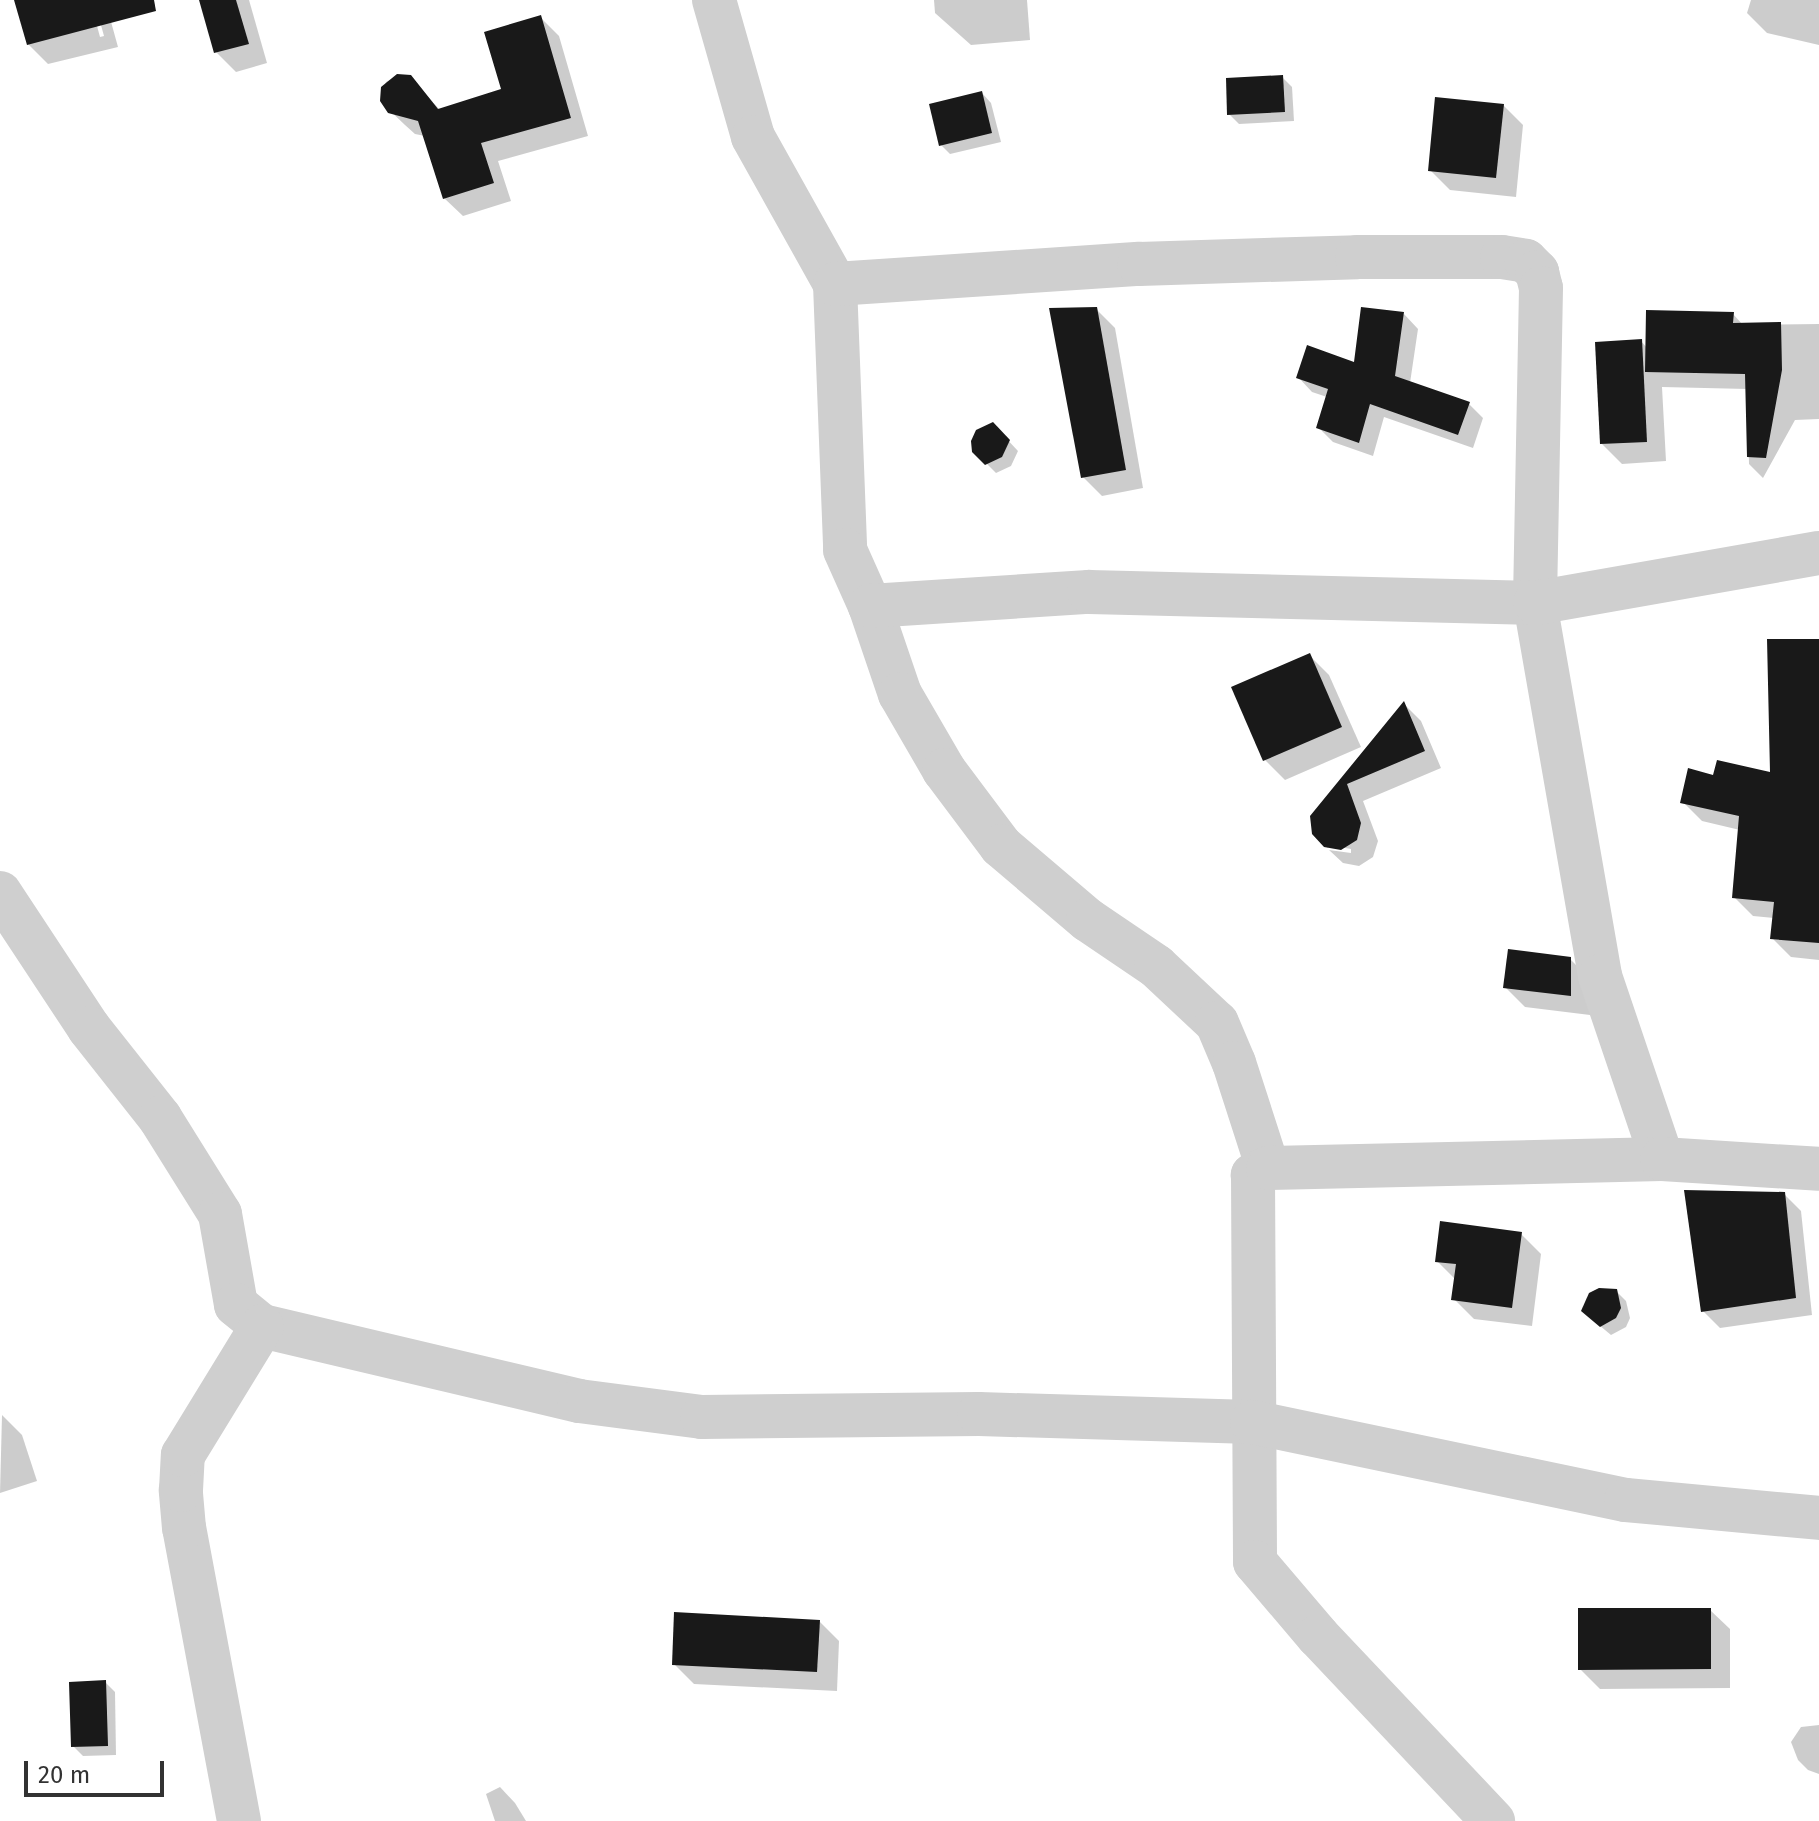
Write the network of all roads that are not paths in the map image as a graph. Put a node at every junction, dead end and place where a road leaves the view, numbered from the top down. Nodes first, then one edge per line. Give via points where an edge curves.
1 (714, 0) edge
2 (835, 284) junction
3 (1819, 553) edge
4 (1535, 603) junction
5 (870, 606) junction
6 (0, 893) edge
7 (1662, 1159) junction
8 (1268, 1168) junction
9 (1819, 1169) edge
10 (262, 1326) junction
11 (1252, 1422) junction
12 (1819, 1518) edge
13 (239, 1821) edge
14 (1493, 1821) edge

1 - 2 street via 753,137
2 - 4 street via 1139,264 1357,257 1526,261 1537,272 1541,288
2 - 5 street via 845,550
3 - 4 street
4 - 5 street via 1089,592
4 - 7 street via 1600,976
5 - 8 street via 900,694 944,770 1001,846 1088,920 1156,966 1217,1023
6 - 10 street via 89,1028 160,1118 220,1214 236,1305
7 - 8 street
7 - 9 street
8 - 11 street via 1253,1175
10 - 11 street via 579,1401 702,1417 979,1414
10 - 13 street via 183,1455 181,1490
11 - 12 street via 1626,1500
11 - 14 street via 1255,1562

